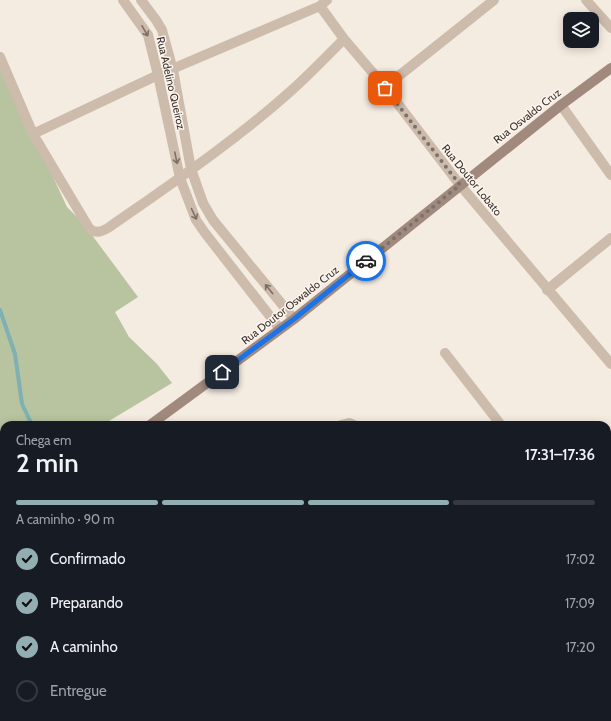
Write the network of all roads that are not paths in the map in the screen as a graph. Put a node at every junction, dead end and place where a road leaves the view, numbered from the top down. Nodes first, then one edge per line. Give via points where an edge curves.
1 (123, 0) edge
2 (141, 0) edge
3 (494, 0) edge
4 (586, 0) edge
5 (324, 3) edge
6 (611, 28) edge
7 (344, 39) junction
8 (0, 57) edge
9 (611, 68) edge
10 (173, 70) junction
11 (158, 75) junction
12 (385, 88) junction
13 (561, 105) junction
14 (33, 134) junction
15 (191, 169) junction
16 (611, 175) edge
17 (180, 178) junction
18 (460, 185) junction
19 (611, 238) edge
20 (547, 290) junction
21 (294, 319) junction
22 (280, 329) junction
23 (445, 353) dead end
24 (611, 364) edge
25 (155, 421) edge
26 (498, 421) edge

1 -> 11 street, Rua Adelino Queiroz via 148,35
2 - 10 street via 162,30
3 - 12 street
4 - 6 street
5 - 7 street, Rua Doutor Lobato
5 - 10 street
7 - 12 street, Rua Doutor Lobato
7 - 15 street via 259,118
8 - 14 street
9 - 13 street, Rua Osvaldo Cruz
10 - 11 street
10 - 15 street
11 - 14 street
11 -> 17 street, Rua Adelino Queiroz
12 - 18 street, Rua Doutor Lobato
13 - 16 street
13 - 18 street, Rua Osvaldo Cruz
14 - 17 street via 92,231 108,228
15 - 17 street
21 -> 15 street via 213,220 203,203
17 -> 22 street, Rua Adelino Queiroz via 191,210 204,233
18 - 20 street, Rua Doutor Lobato
18 - 21 street, Rua Doutor Oswaldo Cruz
19 - 20 street
20 - 24 street, Rua Doutor Lobato
21 - 22 street, Rua Doutor Oswaldo Cruz
22 - 25 street, Rua Doutor Oswaldo Cruz
23 - 26 street

